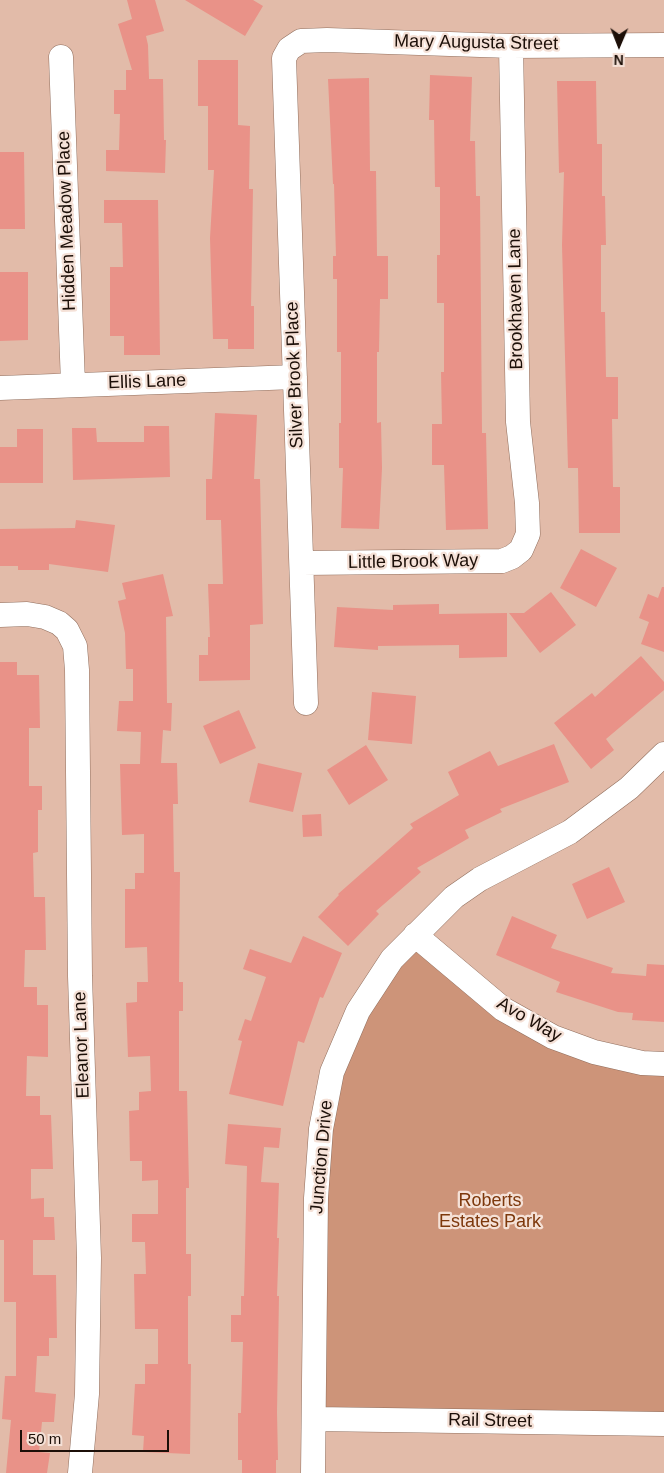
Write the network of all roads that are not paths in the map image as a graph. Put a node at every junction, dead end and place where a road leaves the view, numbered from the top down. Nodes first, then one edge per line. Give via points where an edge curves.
1 (664, 45) edge
2 (511, 46) junction
3 (289, 49) joint
4 (61, 57) dead end
5 (294, 377) junction
6 (73, 384) junction
7 (0, 388) edge
8 (521, 550) joint
9 (302, 563) junction
10 (0, 615) edge
11 (306, 702) dead end
12 (664, 754) edge
13 (415, 934) junction
14 (664, 1064) edge
15 (316, 1419) junction
16 (664, 1424) edge
17 (80, 1473) edge
18 (313, 1473) edge

1 - 2 street, Mary Augusta Street
2 - 3 street, Mary Augusta Street via 327,40 301,41
2 - 8 street, Brookhaven Lane via 518,422 528,534
3 - 5 street, Silver Brook Place via 284,58
4 - 6 street, Hidden Meadow Place
5 - 6 street, Ellis Lane
5 - 9 street, Silver Brook Place
6 - 7 street, Ellis Lane
8 - 9 street, Little Brook Way via 502,561
9 - 11 street, Silver Brook Place
10 - 17 street, Eleanor Lane via 45,616 67,630 75,646 80,976 89,1258 87,1394
12 - 13 street, Junction Drive via 629,788 570,832 480,879 454,897
13 - 14 street, Avo Way via 503,1008 553,1037 594,1052 642,1063
13 - 15 street, Junction Drive via 392,959 358,1011 332,1072 321,1128 316,1198
15 - 16 street, Rail Street
15 - 18 street, Junction Drive

